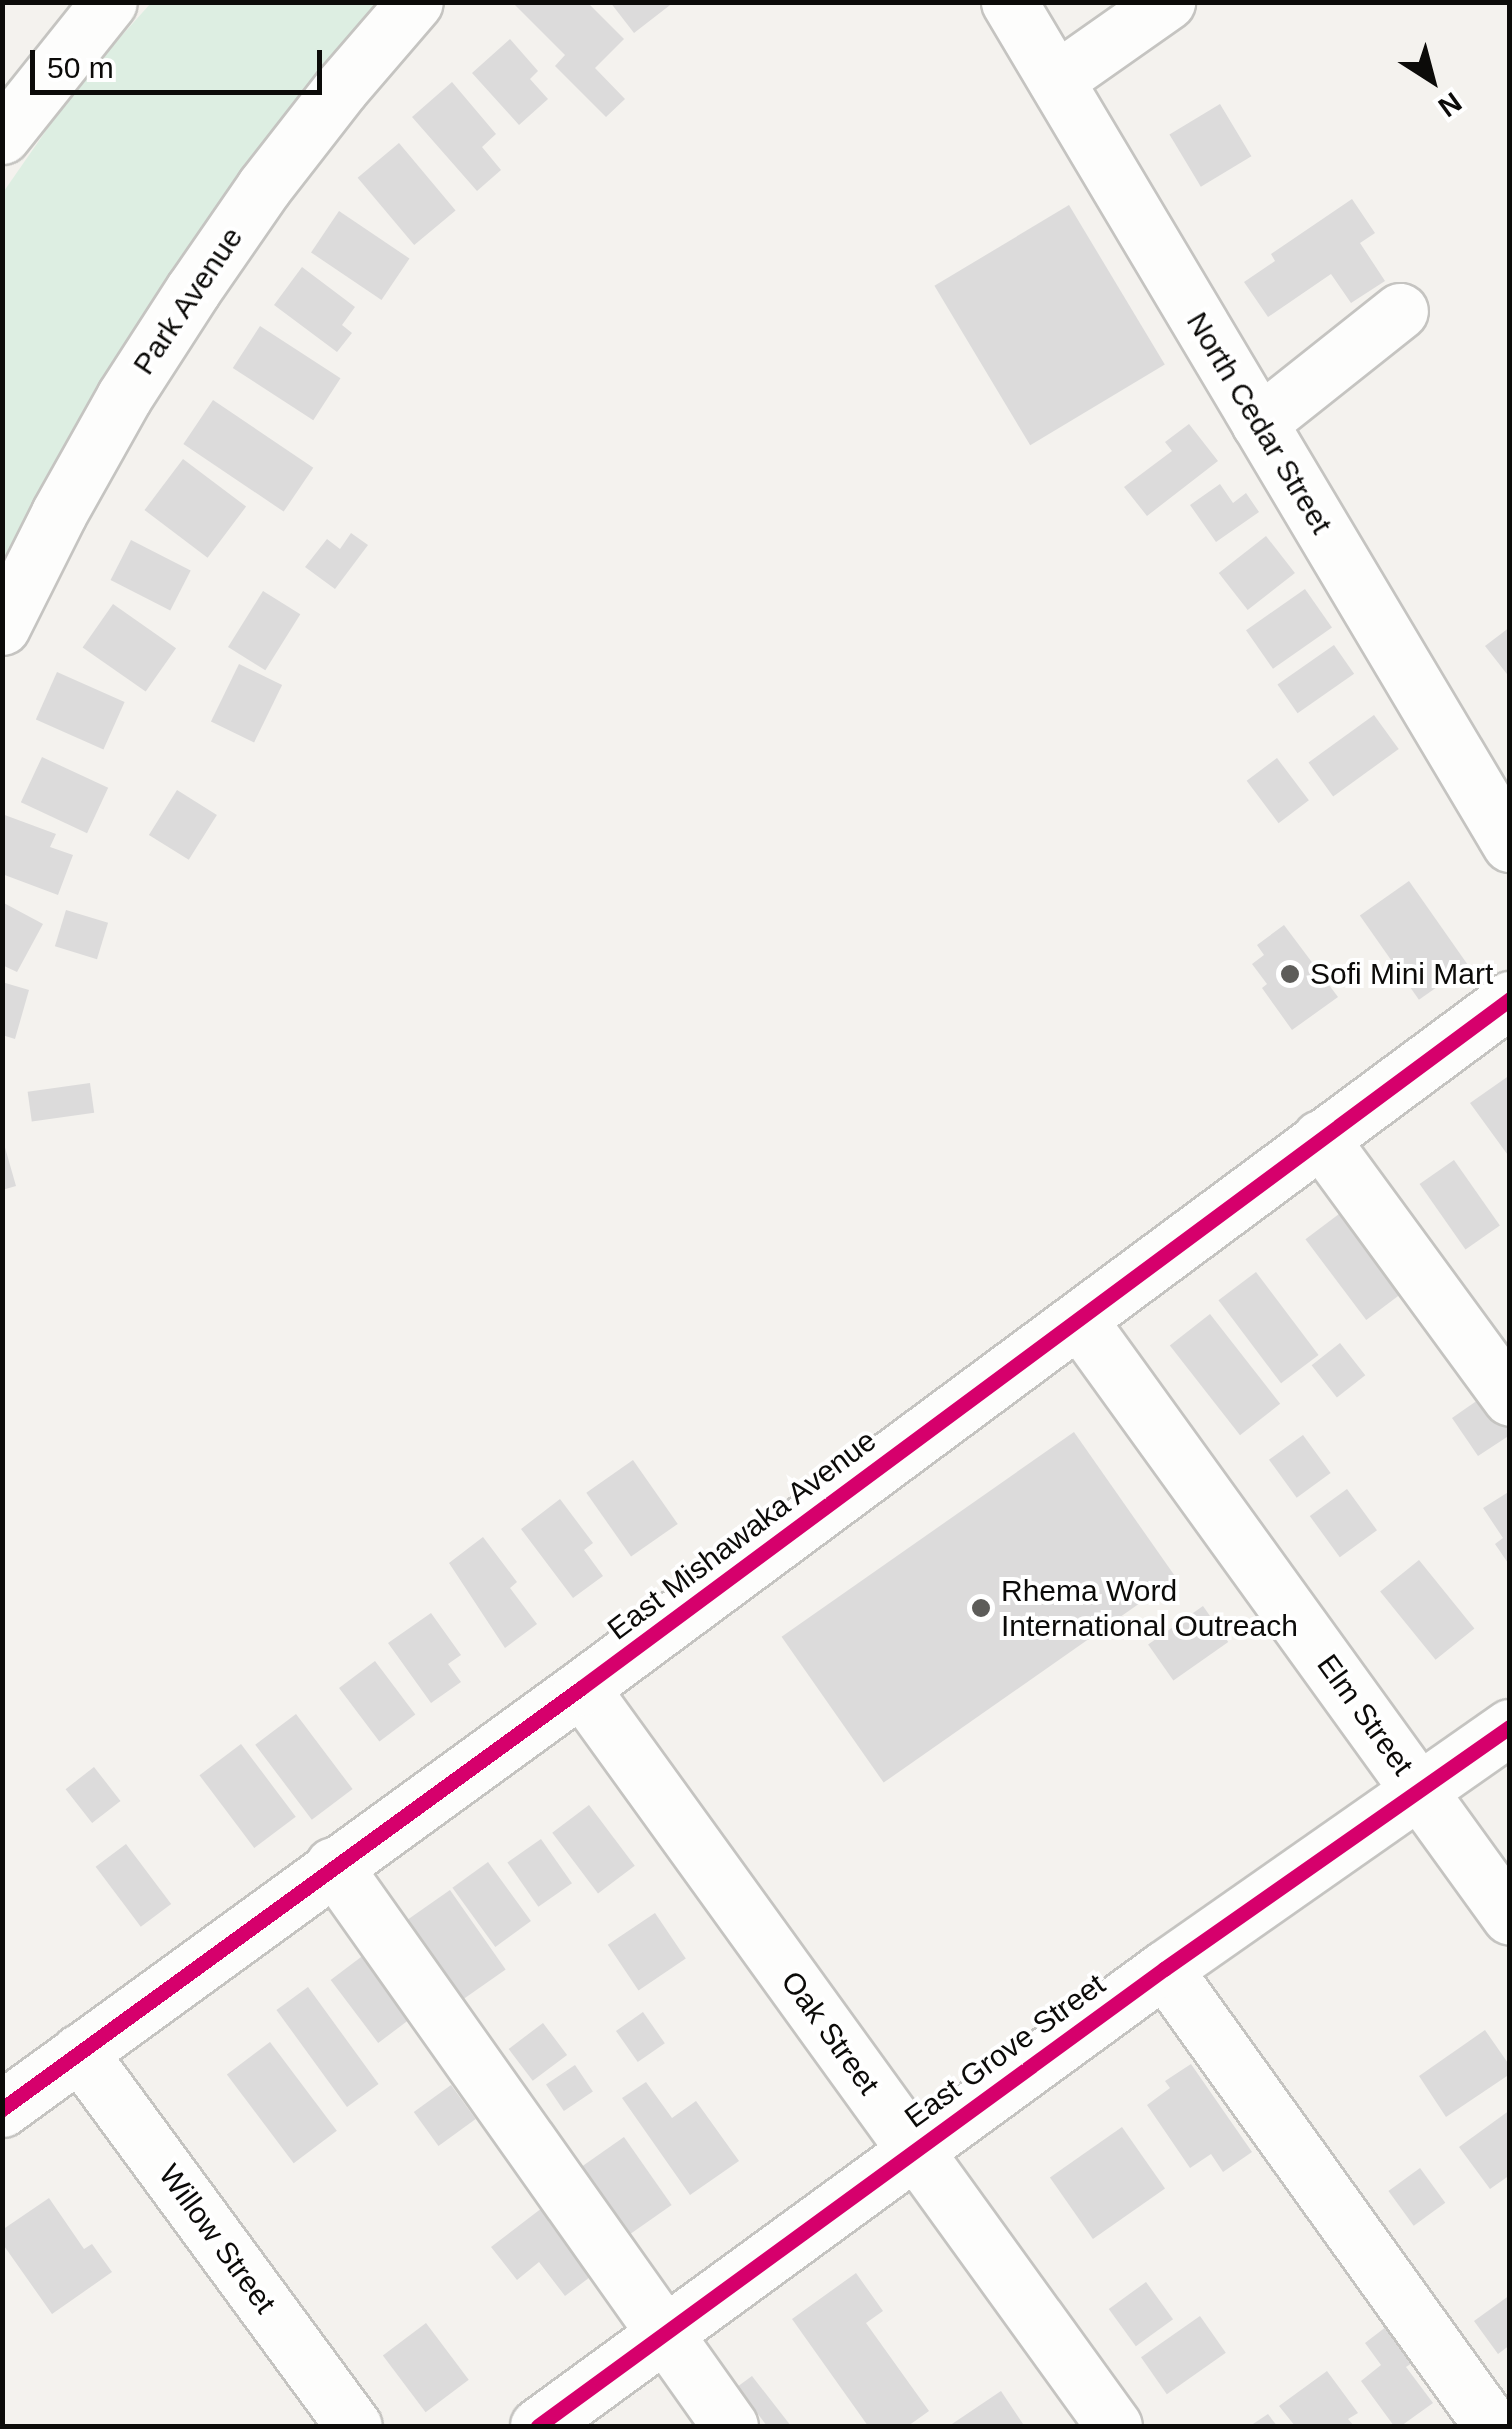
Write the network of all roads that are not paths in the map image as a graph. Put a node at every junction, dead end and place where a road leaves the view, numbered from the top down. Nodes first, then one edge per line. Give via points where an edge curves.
1 (109, 2) edge
2 (415, 2) edge
3 (1008, 2) edge
4 (1167, 2) edge
5 (1056, 80) junction
6 (2, 136) edge
7 (1400, 311) dead end
8 (1260, 423) junction
9 (2, 627) edge
10 (1510, 844) edge
11 (1510, 999) edge
12 (1320, 1138) junction
13 (1078, 1320) junction
14 (1510, 1398) edge
15 (581, 1688) junction
16 (1510, 1727) edge
17 (1420, 1791) junction
18 (334, 1864) junction
19 (1510, 1918) edge
20 (1164, 1969) junction
21 (79, 2052) junction
22 (2, 2108) edge
23 (915, 2152) junction
24 (663, 2336) junction
25 (354, 2426) edge
26 (538, 2426) edge
27 (730, 2426) edge
28 (1114, 2426) edge
29 (1492, 2426) edge

1 - 6 street
2 - 9 street, Park Avenue via 275,172 193,290 105,430
3 - 5 street, North Cedar Street
4 - 5 street
5 - 8 street, North Cedar Street
7 - 8 street
8 - 10 street, North Cedar Street
11 - 12 street, East Mishawaka Avenue
12 - 13 street, East Mishawaka Avenue
12 - 14 street
13 - 15 street, East Mishawaka Avenue
13 - 17 street, Elm Street
15 - 18 street, East Mishawaka Avenue
15 - 23 street, Oak Street
16 - 17 street, East Grove Street
17 - 19 street, Elm Street
17 - 20 street, East Grove Street
18 - 21 street, East Mishawaka Avenue
18 - 24 street
20 - 23 street, East Grove Street
20 - 29 street
21 - 22 street, East Mishawaka Avenue
21 - 25 street, Willow Street
23 - 24 street, East Grove Street
23 - 28 street, Oak Street
24 - 26 street, East Grove Street
24 - 27 street

